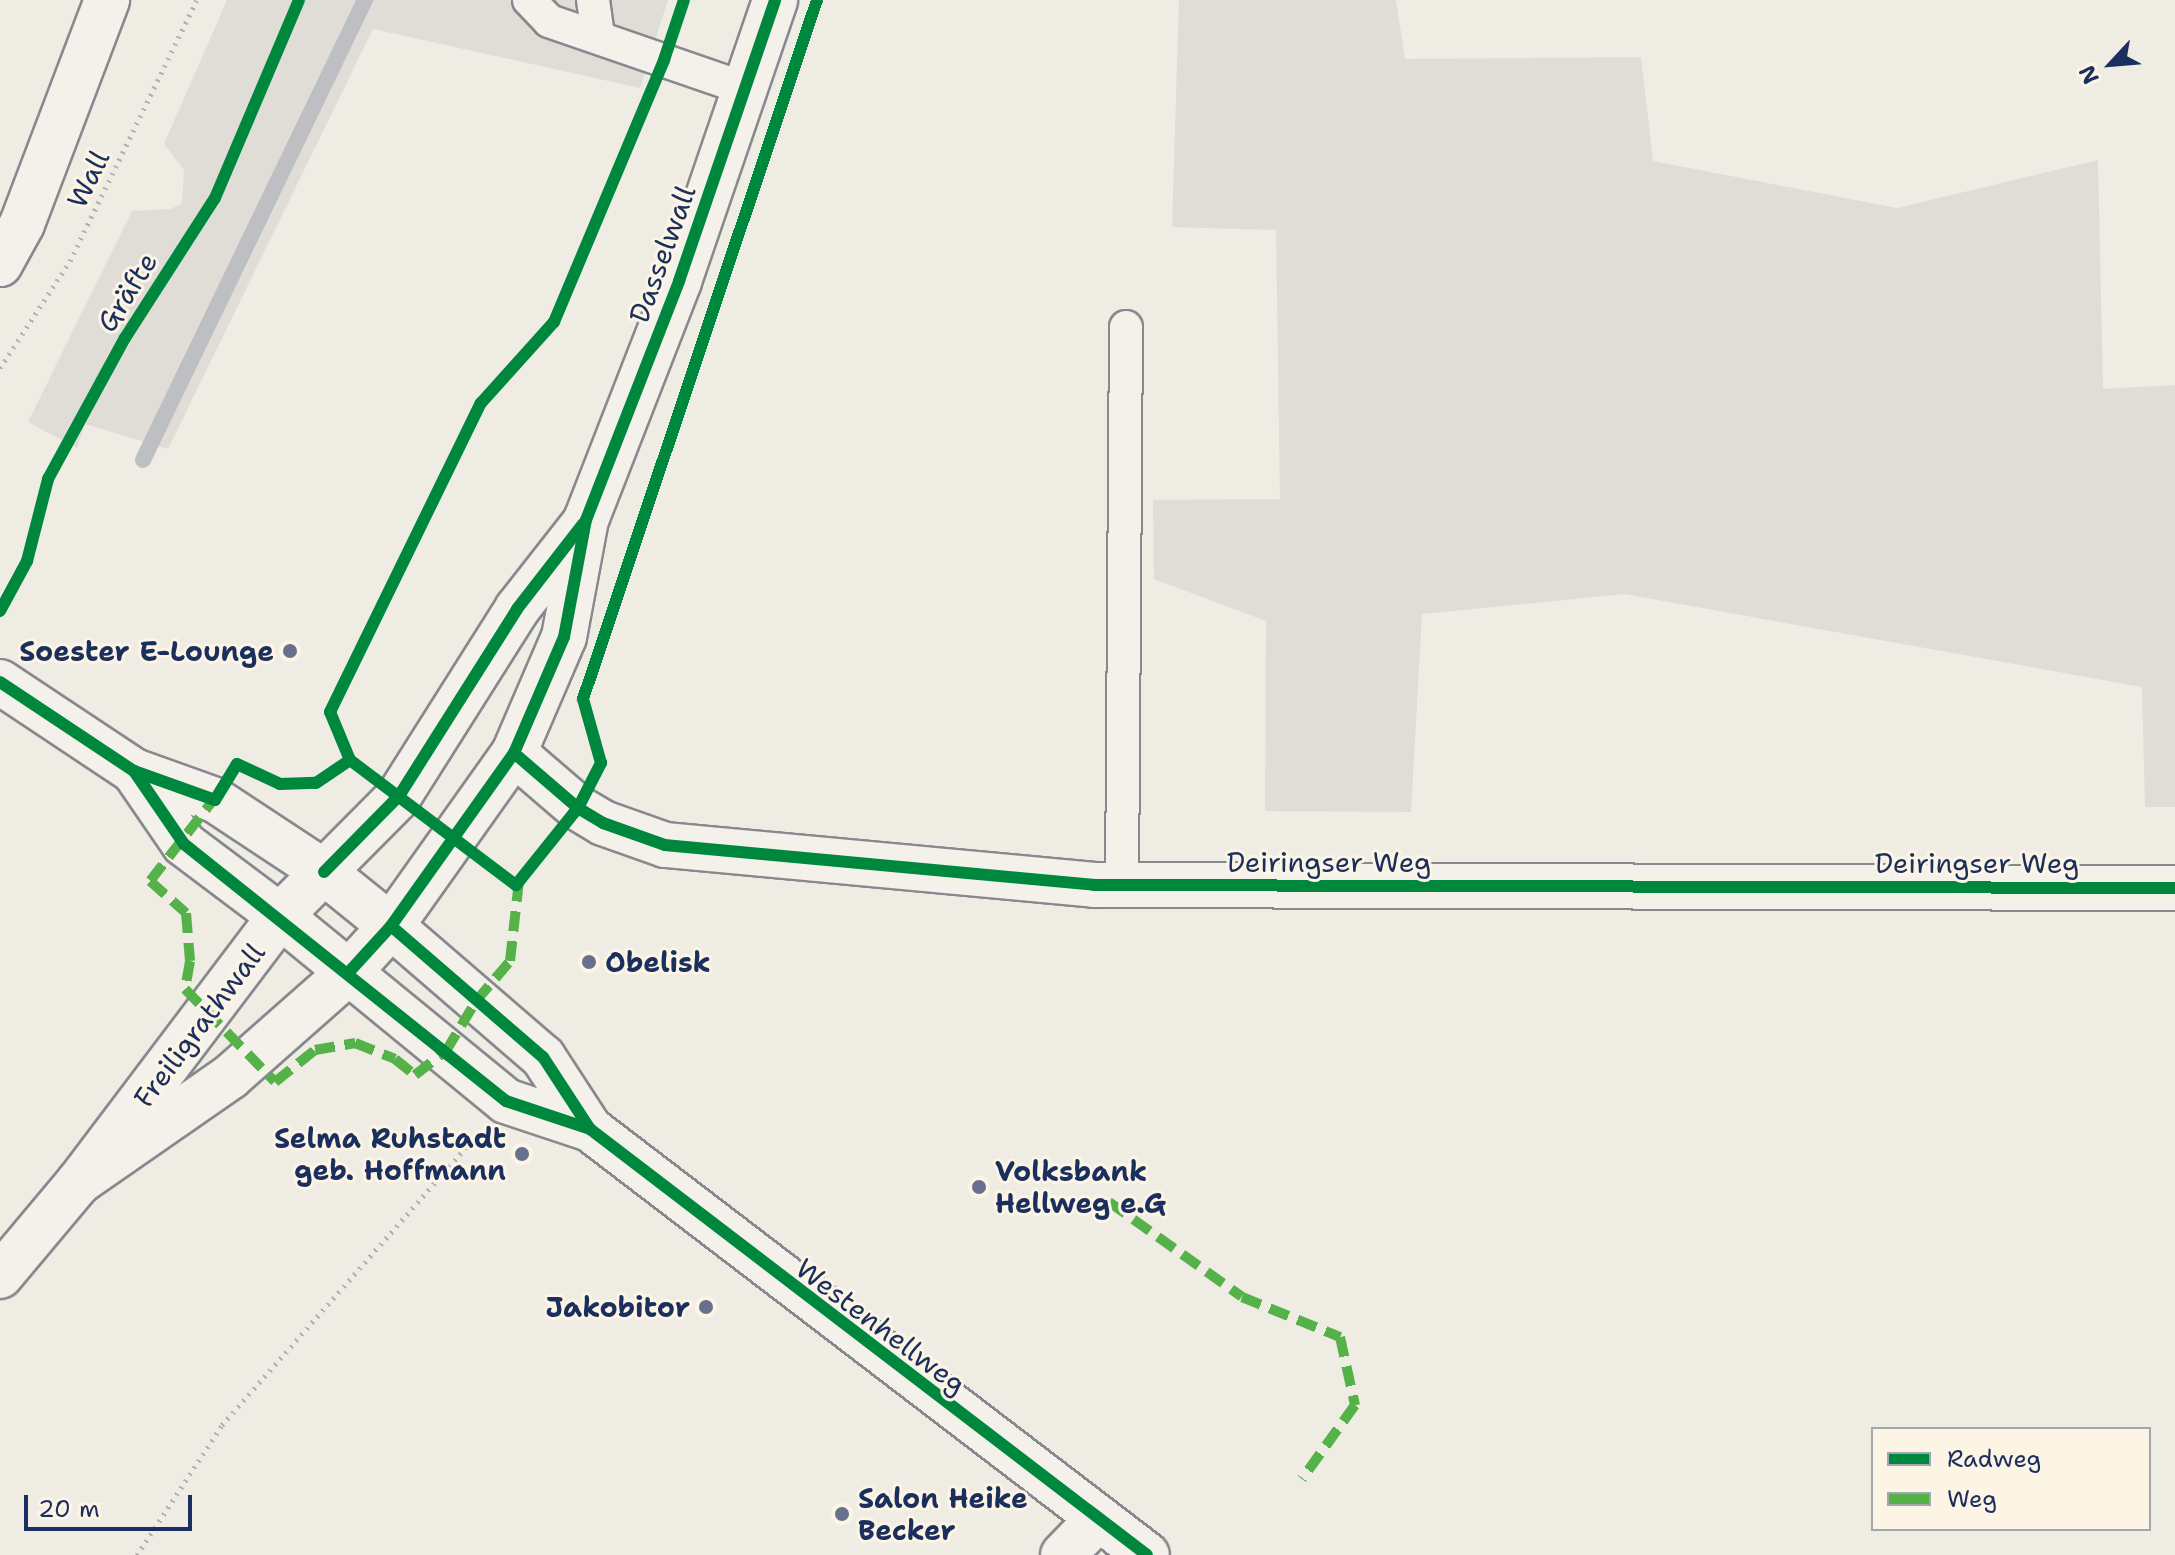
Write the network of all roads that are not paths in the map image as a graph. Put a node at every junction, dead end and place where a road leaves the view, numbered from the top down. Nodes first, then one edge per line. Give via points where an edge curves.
1 (107, 0) edge
2 (529, 0) edge
3 (593, 0) edge
4 (775, 0) edge
5 (598, 37) junction
6 (747, 89) junction
7 (0, 264) edge
8 (1126, 327) dead end
9 (586, 520) junction
10 (0, 682) edge
11 (514, 753) junction
12 (134, 771) junction
13 (324, 872) junction
14 (1122, 885) junction
15 (2175, 888) edge
16 (280, 916) junction
17 (391, 926) junction
18 (349, 972) junction
19 (590, 1129) junction
20 (79, 1182) junction
21 (0, 1276) edge
22 (1098, 1519) junction
23 (1063, 1555) edge
24 (1147, 1555) edge

1 - 7 street via 22,224
2 - 5 lane via 549,21
3 - 5 lane
4 - 6 street, Dasselwall
5 - 6 lane
6 - 9 street, Dasselwall
8 - 14 lane
9 - 11 street, Dasselwall via 564,637
9 - 13 street, Dasselwall via 517,609 399,796
10 - 12 street
11 - 14 street, Deiringser Weg via 578,808 665,845
11 - 17 street, Dasselwall
12 - 13 street via 215,800
12 - 16 street via 184,844
13 - 16 street, Freiligrathwall
13 - 17 street
14 - 15 street, Deiringser Weg
16 - 18 street, Westenhellweg
16 - 20 street, Freiligrathwall
17 - 18 street, Dasselwall
17 - 19 street, Westenhellweg via 543,1057
18 - 19 street, Westenhellweg via 506,1101
18 - 20 street, Freiligrathwall via 230,1077
19 - 22 street, Westenhellweg
20 - 21 street, Freiligrathwall
22 - 23 street
22 - 24 street, Westenhellweg

